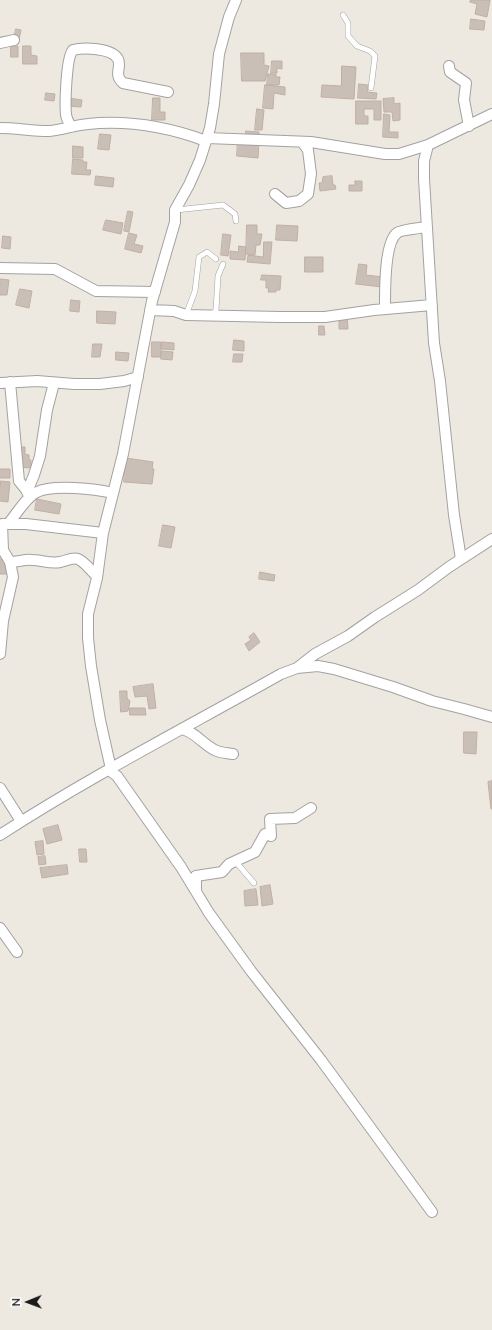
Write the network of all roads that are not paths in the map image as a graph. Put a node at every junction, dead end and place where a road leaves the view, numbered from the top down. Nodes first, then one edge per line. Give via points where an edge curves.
1 (236, 0) edge
2 (342, 15) dead end
3 (14, 40) dead end
4 (0, 43) edge
5 (449, 66) dead end
6 (371, 88) dead end
7 (168, 92) dead end
8 (492, 114) edge
9 (469, 126) junction
10 (71, 127) junction
11 (0, 128) edge
12 (206, 139) junction
13 (302, 142) junction
14 (428, 145) junction
15 (275, 194) dead end
16 (175, 210) junction
17 (236, 221) dead end
18 (427, 227) junction
19 (216, 259) dead end
20 (223, 264) dead end
21 (0, 268) edge
22 (155, 292) junction
23 (432, 305) junction
24 (385, 309) junction
25 (150, 310) junction
26 (186, 315) junction
27 (212, 315) junction
28 (138, 377) junction
29 (5, 382) edge
30 (54, 383) junction
31 (114, 493) junction
32 (29, 494) junction
33 (4, 524) edge
34 (103, 533) junction
35 (492, 539) edge
36 (461, 559) junction
37 (10, 562) junction
38 (97, 576) junction
39 (0, 654) edge
40 (295, 669) junction
41 (492, 717) edge
42 (182, 729) junction
43 (233, 754) dead end
44 (110, 770) junction
45 (0, 788) edge
46 (311, 808) dead end
47 (21, 821) junction
48 (0, 834) edge
49 (235, 861) junction
50 (254, 883) dead end
51 (196, 891) junction
52 (0, 928) edge
53 (17, 952) dead end
54 (432, 1212) dead end

1 - 12 street via 219,54 214,104
2 - 6 lane via 348,23 348,36 357,46 375,56
3 - 4 street
5 - 9 street via 450,72 466,83 464,100
7 - 10 street via 123,83 118,75 117,58 110,53 92,48 73,50 69,56 66,94 66,115
8 - 9 street
9 - 14 street
10 - 11 street via 50,131
10 - 12 street via 119,123 168,129
12 - 13 street
12 - 16 street via 190,185
13 - 14 street via 385,154 399,154
13 - 15 street via 308,150 308,194 299,201 286,202
14 - 18 street via 424,161
16 - 17 lane via 223,205 235,214
16 - 22 street via 175,222
18 - 23 street
18 - 24 street via 399,232 394,236 385,275
19 - 26 lane via 208,252 199,257 195,291
20 - 27 lane via 218,276 216,310
21 - 22 street via 55,269 96,291
22 - 25 street
23 - 24 street
23 - 36 street via 434,344
24 - 27 street via 325,317
25 - 26 street via 174,311
25 - 28 street
26 - 27 street
28 - 30 street via 100,384
28 - 31 street
29 - 30 street
29 - 32 street via 19,481
30 - 32 street via 40,456
31 - 32 street via 76,488 46,489
31 - 34 street
32 - 33 street
33 - 34 street via 33,524
33 - 37 street via 3,550
34 - 38 street
35 - 36 street
36 - 40 street via 418,590
37 - 38 street via 32,560 52,563 75,558
37 - 39 street via 13,577 3,621
38 - 44 street via 88,614 88,638
40 - 41 street via 318,666 334,669 432,701
40 - 42 street via 281,674
42 - 43 street via 213,749
42 - 44 street
44 - 47 street
44 - 51 street via 117,776
45 - 47 street
46 - 49 street via 295,818 270,819 271,836 265,834 255,852
47 - 48 street
49 - 50 lane
49 - 51 street via 222,872 196,876
51 - 54 street via 251,971 321,1060
52 - 53 street

